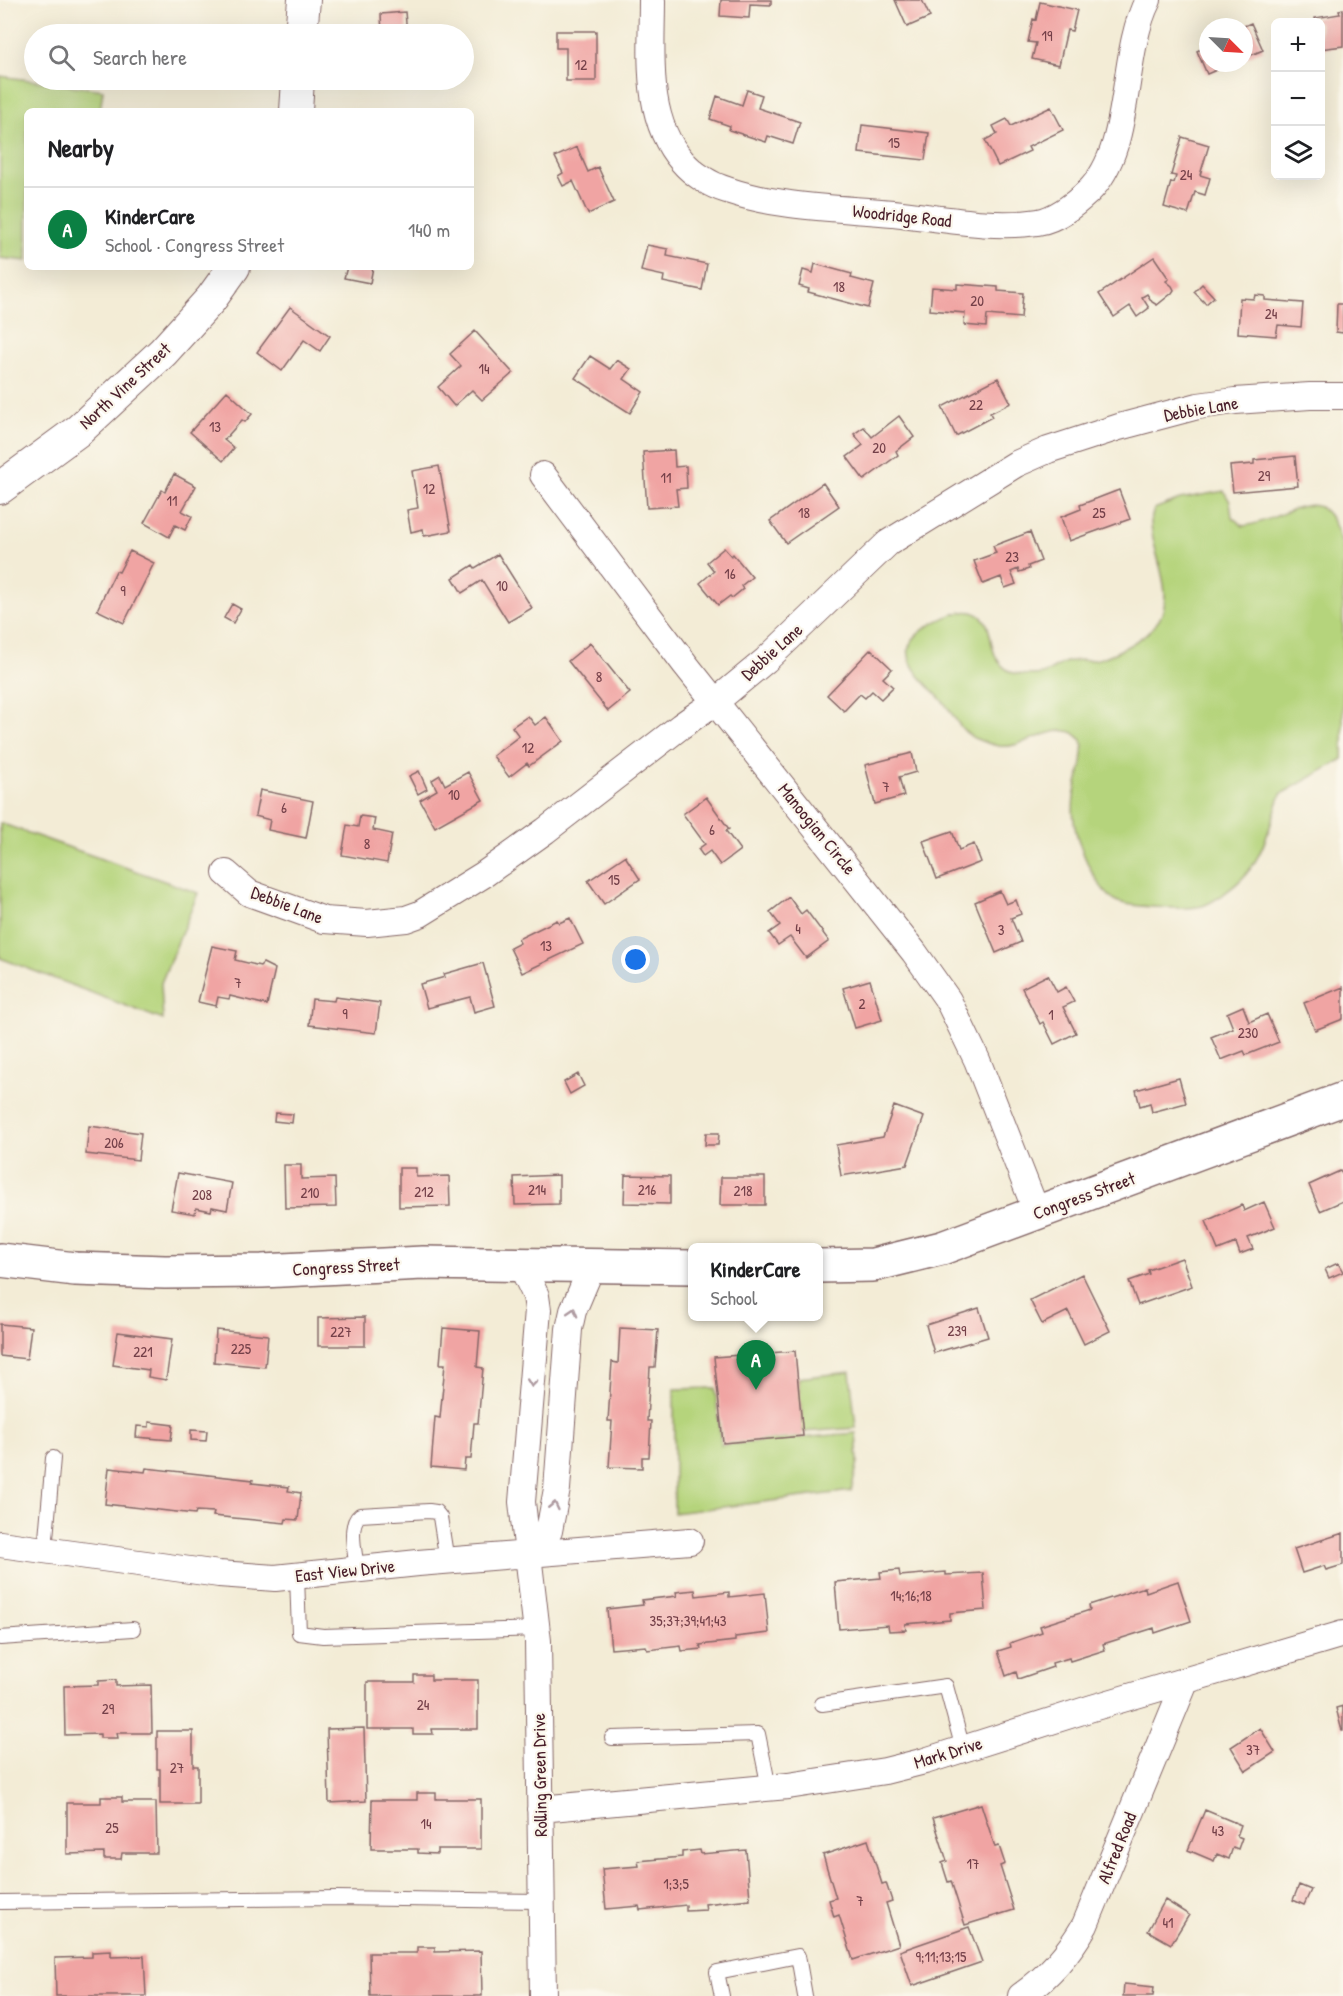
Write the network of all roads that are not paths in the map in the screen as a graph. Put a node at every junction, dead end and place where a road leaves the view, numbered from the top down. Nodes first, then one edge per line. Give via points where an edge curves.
1 (304, 0) edge
2 (652, 0) edge
3 (1148, 0) edge
4 (302, 24) edge
5 (297, 90) edge
6 (296, 108) edge
7 (232, 270) edge
8 (1343, 396) edge
9 (543, 475) dead end
10 (0, 488) edge
11 (715, 702) junction
12 (226, 873) dead end
13 (1343, 1099) edge
14 (1037, 1213) junction
15 (0, 1260) edge
16 (521, 1265) junction
17 (592, 1266) junction
18 (823, 1266) edge
19 (688, 1267) edge
20 (53, 1458) dead end
21 (690, 1541) dead end
22 (0, 1544) edge
23 (45, 1550) junction
24 (527, 1555) junction
25 (447, 1561) junction
26 (357, 1570) junction
27 (297, 1576) junction
28 (133, 1629) dead end
29 (536, 1629) junction
30 (1343, 1634) edge
31 (0, 1638) edge
32 (1186, 1680) junction
33 (822, 1704) dead end
34 (612, 1738) dead end
35 (963, 1749) junction
36 (769, 1788) junction
37 (540, 1809) junction
38 (541, 1901) junction
39 (0, 1902) edge
40 (543, 1996) edge
41 (722, 1996) edge
42 (806, 1996) edge
43 (1021, 1996) edge

1 - 4 street
2 - 3 street, Woodridge Road via 652,72 658,116 673,150 697,176 729,191 800,205 994,224 1036,223 1052,217 1098,181 1112,153 1131,53
5 - 6 street
7 - 10 street, North Vine Street via 163,352 79,430
8 - 11 street, Debbie Lane via 1198,406 1129,424 1016,464 888,543 766,660
9 - 11 street, Manoogian Circle
11 - 12 street, Debbie Lane via 545,831 414,917 367,923 324,920 249,893
11 - 14 street, Manoogian Circle via 948,1000 977,1060
13 - 14 main road, Congress Street
14 - 18 main road, Congress Street via 921,1254 873,1265
15 - 16 main road, Congress Street via 75,1269 165,1272 423,1263
16 - 17 main road, Congress Street
16 -> 24 street, Rolling Green Drive via 536,1296 538,1310 522,1482
17 - 19 main road, Congress Street
24 -> 17 street via 549,1532 558,1489 569,1329
20 - 23 lane
21 - 24 street, East View Drive
22 - 23 street, East View Drive
23 - 27 street, East View Drive via 219,1574
24 - 25 street, East View Drive
24 - 29 street, Rolling Green Drive
25 - 26 street, East View Drive
25 - 26 lane via 436,1512 360,1515 353,1526
26 - 27 street, East View Drive
27 - 29 lane via 299,1633 323,1636
28 - 31 lane
29 - 37 street, Rolling Green Drive
30 - 32 street, Mark Drive
32 - 35 street, Mark Drive
32 - 43 street, Alfred Road via 1085,1925 1054,1968
33 - 35 lane via 946,1686
34 - 36 lane via 758,1734
35 - 36 street, Mark Drive via 885,1771
36 - 37 street, Mark Drive
37 - 38 street, Rolling Green Drive
38 - 39 lane via 336,1898
38 - 40 street, Rolling Green Drive
41 - 42 lane via 717,1972 798,1956

